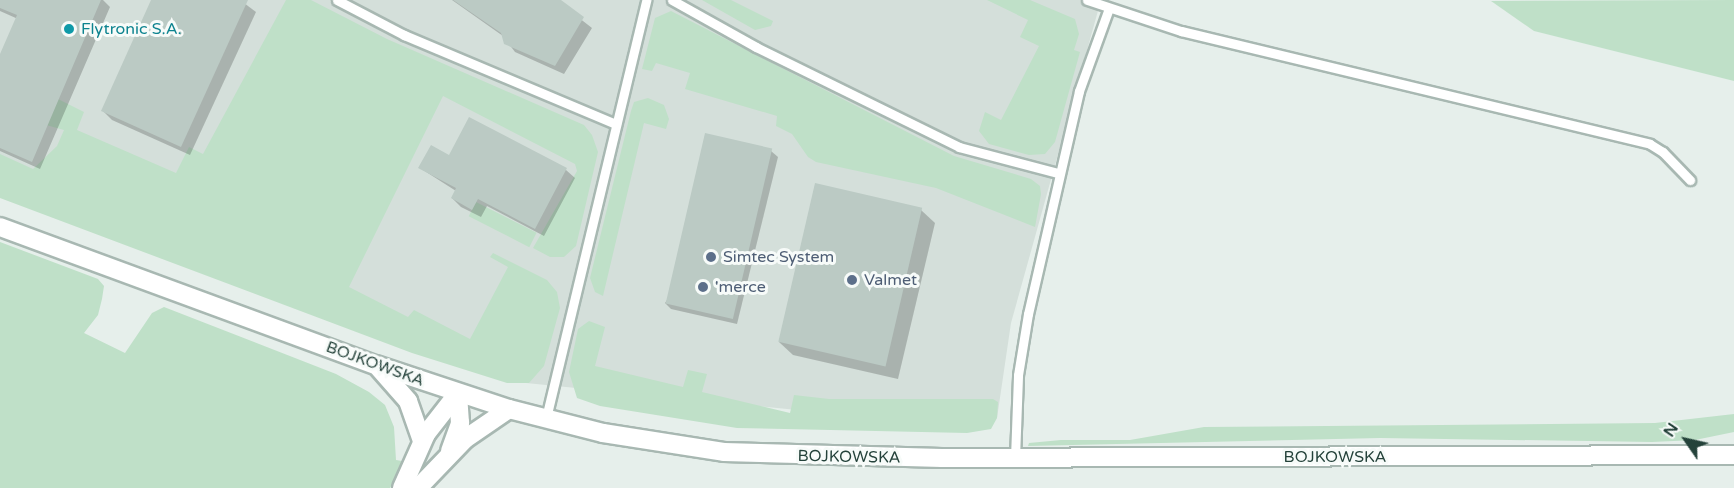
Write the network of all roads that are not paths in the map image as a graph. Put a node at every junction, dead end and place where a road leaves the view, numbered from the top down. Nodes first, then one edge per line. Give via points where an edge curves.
1 (337, 0) edge
2 (646, 0) edge
3 (672, 0) edge
4 (1087, 0) edge
5 (1109, 8) junction
6 (616, 124) junction
7 (1058, 173) junction
8 (1689, 180) dead end
9 (0, 227) edge
10 (376, 365) junction
11 (458, 393) junction
12 (509, 409) junction
13 (546, 418) junction
14 (422, 441) junction
15 (1734, 455) edge
16 (449, 456) junction
17 (1015, 458) junction
18 (402, 488) edge
19 (418, 488) edge

1 - 6 lane via 404,35
2 - 6 lane
3 - 7 lane via 756,47 959,147
4 - 5 lane
5 - 7 lane via 1079,91
5 - 8 lane via 1181,31 1650,144
6 - 13 lane
7 - 17 lane via 1018,375
9 - 10 street, BOJKOWSKA
10 - 11 street, BOJKOWSKA
10 - 14 street via 408,401
11 - 12 street, BOJKOWSKA
11 - 14 street via 438,414
11 - 16 street via 460,423
12 - 13 street, BOJKOWSKA
12 - 16 street via 479,426
13 - 17 street, BOJKOWSKA via 615,435 724,452
14 - 18 street
15 - 17 street, BOJKOWSKA
16 - 19 street

